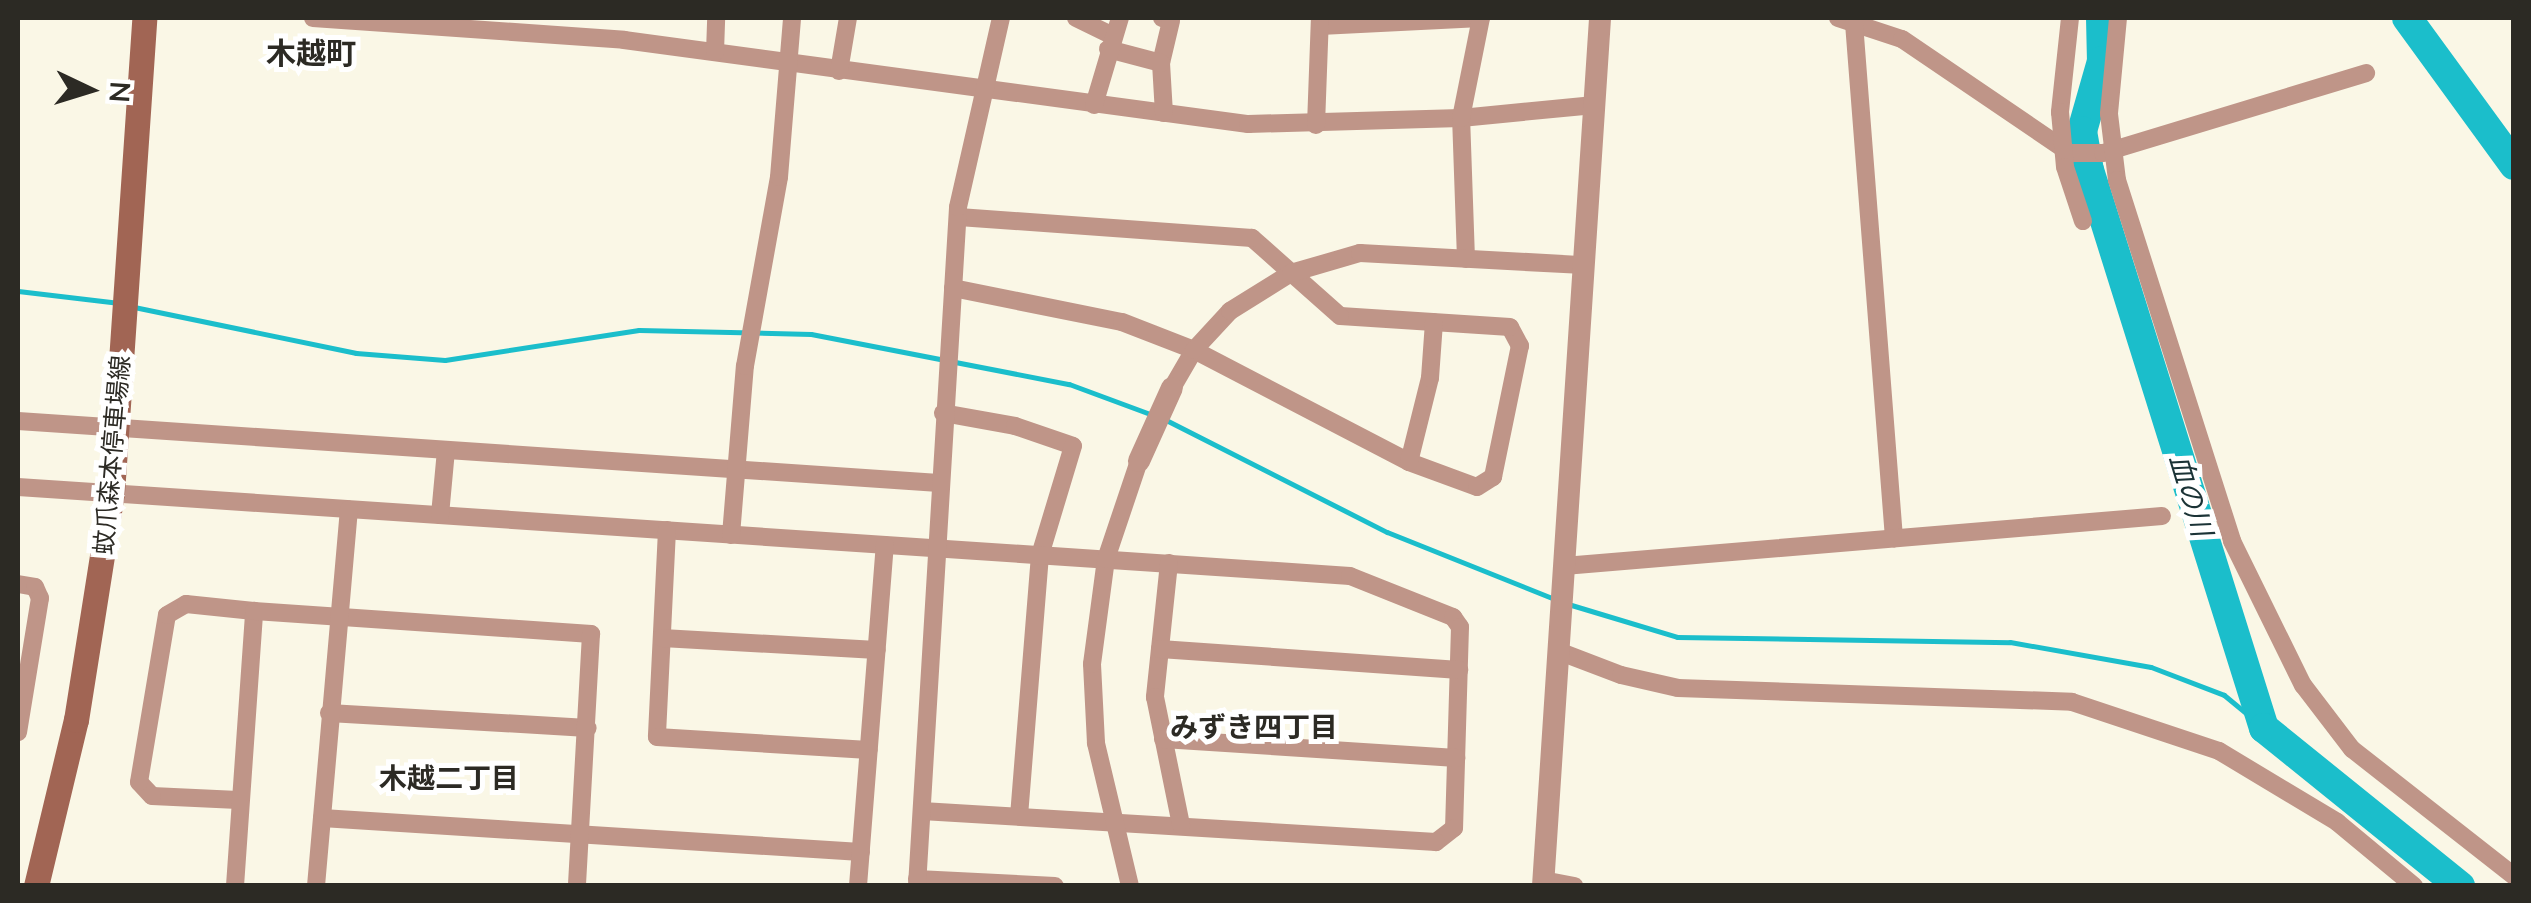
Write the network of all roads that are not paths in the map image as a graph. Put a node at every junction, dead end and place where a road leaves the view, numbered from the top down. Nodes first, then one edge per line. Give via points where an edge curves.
1 (144, 18) edge
2 (314, 18) edge
3 (716, 18) edge
4 (792, 18) edge
5 (848, 18) edge
6 (1001, 18) edge
7 (1076, 18) edge
8 (1162, 18) edge
9 (1481, 18) edge
10 (1600, 18) edge
11 (2070, 18) edge
12 (2118, 18) edge
13 (1846, 20) edge
14 (1320, 22) edge
15 (473, 23) edge
16 (530, 25) edge
17 (1114, 34) edge
18 (715, 52) junction
19 (1161, 63) junction
20 (791, 64) junction
21 (839, 71) junction
22 (2366, 73) dead end
23 (979, 91) junction
24 (1094, 105) junction
25 (1594, 105) junction
26 (1164, 114) junction
27 (1461, 118) junction
28 (1316, 124) junction
29 (2067, 151) junction
30 (2108, 152) junction
31 (959, 218) junction
32 (2083, 222) dead end
33 (1466, 258) junction
34 (1584, 265) junction
35 (1291, 273) junction
36 (953, 288) junction
37 (1434, 322) junction
38 (1194, 350) junction
39 (1172, 388) joint
40 (944, 413) junction
41 (18, 421) edge
42 (117, 428) junction
43 (446, 450) junction
44 (1139, 461) joint
45 (1409, 462) junction
46 (734, 467) junction
47 (938, 483) junction
48 (18, 487) edge
49 (112, 494) junction
50 (349, 509) junction
51 (440, 515) junction
52 (2162, 516) dead end
53 (667, 530) junction
54 (731, 534) junction
55 (1894, 538) junction
56 (885, 544) junction
57 (934, 548) junction
58 (1040, 555) junction
59 (1106, 560) junction
60 (1169, 564) junction
61 (1563, 575) junction
62 (18, 584) edge
63 (254, 612) junction
64 (338, 616) junction
65 (662, 638) junction
66 (1160, 649) junction
67 (876, 650) junction
68 (1558, 651) junction
69 (1458, 670) junction
70 (330, 713) junction
71 (588, 728) junction
72 (18, 732) edge
73 (1163, 739) junction
74 (869, 750) junction
75 (1456, 758) junction
76 (238, 800) junction
77 (922, 810) junction
78 (1019, 816) junction
79 (322, 818) junction
80 (1114, 820) junction
81 (1181, 825) junction
82 (581, 833) junction
83 (861, 852) junction
84 (2514, 876) edge
85 (917, 882) edge
86 (2404, 882) edge
87 (1543, 883) edge
88 (1016, 884) edge
89 (36, 886) edge
90 (236, 886) edge
91 (316, 886) edge
92 (578, 886) edge
93 (858, 886) edge
94 (1055, 886) edge
95 (1130, 886) edge
96 (1574, 886) edge

1 - 42 main road, 蚊爪森本停車場線
2 - 15 street
3 - 18 street
4 - 20 street
5 - 21 street
6 - 23 street
7 - 17 street
8 - 19 street via 1170,21
9 - 14 street
9 - 27 street
10 - 25 street
11 - 29 street
12 - 30 street
13 - 29 street via 1902,39
13 - 55 street
14 - 28 street
15 - 16 street
16 - 18 street
17 - 19 street
17 - 24 street
18 - 20 street
19 - 26 street
20 - 21 street
20 - 46 street
21 - 23 street
22 - 30 street
23 - 24 street
23 - 31 street
24 - 26 street
25 - 27 street
25 - 34 street
26 - 28 street
27 - 28 street
27 - 33 street
29 - 30 street
29 - 32 street
30 - 84 street via 2232,541 2303,685 2352,749
31 - 35 street via 1252,238
31 - 36 street
33 - 34 street
33 - 35 street via 1360,253
34 - 61 street
35 - 37 street via 1340,316
35 - 38 street via 1230,310
36 - 38 street via 1122,322
36 - 40 street
37 - 45 street via 1430,378
37 - 45 street via 1517,332 1512,409 1488,486
38 - 39 street
38 - 45 street
39 - 44 street
40 - 47 street
40 - 58 street via 1015,426 1073,446
41 - 42 street
42 - 43 street
42 - 49 main road, 蚊爪森本停車場線
43 - 46 street
43 - 51 street
44 - 59 street
46 - 47 street
46 - 54 street
47 - 57 street
48 - 49 street
49 - 50 street
49 - 89 main road, 蚊爪森本停車場線 via 76,720
50 - 51 street
50 - 64 street
51 - 53 street
52 - 55 street
53 - 54 street
53 - 65 street
54 - 56 street
55 - 61 street
56 - 57 street
56 - 67 street
57 - 58 street
57 - 77 street
58 - 59 street
58 - 78 street
59 - 60 street
59 - 80 street via 1092,664 1096,743
60 - 66 street
60 - 69 street via 1350,576 1453,617 1460,627
61 - 68 street
62 - 72 street via 35,587 40,598
63 - 64 street
63 - 76 street
63 - 76 street via 186,604 167,615 139,782 152,796
64 - 70 street
64 - 71 street via 586,630 594,641
65 - 67 street
65 - 74 street via 657,737
66 - 69 street
66 - 73 street via 1155,696
67 - 74 street
68 - 86 street via 1620,676 1678,688 2072,702 2220,751 2337,822
68 - 87 street
69 - 75 street
70 - 71 street
70 - 79 street
71 - 82 street
73 - 75 street
73 - 81 street
74 - 83 street
75 - 81 street via 1454,828 1436,842
76 - 90 street
77 - 78 street
77 - 85 street
78 - 80 street
79 - 82 street
79 - 91 street
80 - 81 street
80 - 95 street
82 - 83 street
82 - 92 street
83 - 93 street
85 - 88 street
87 - 96 street
88 - 94 street

